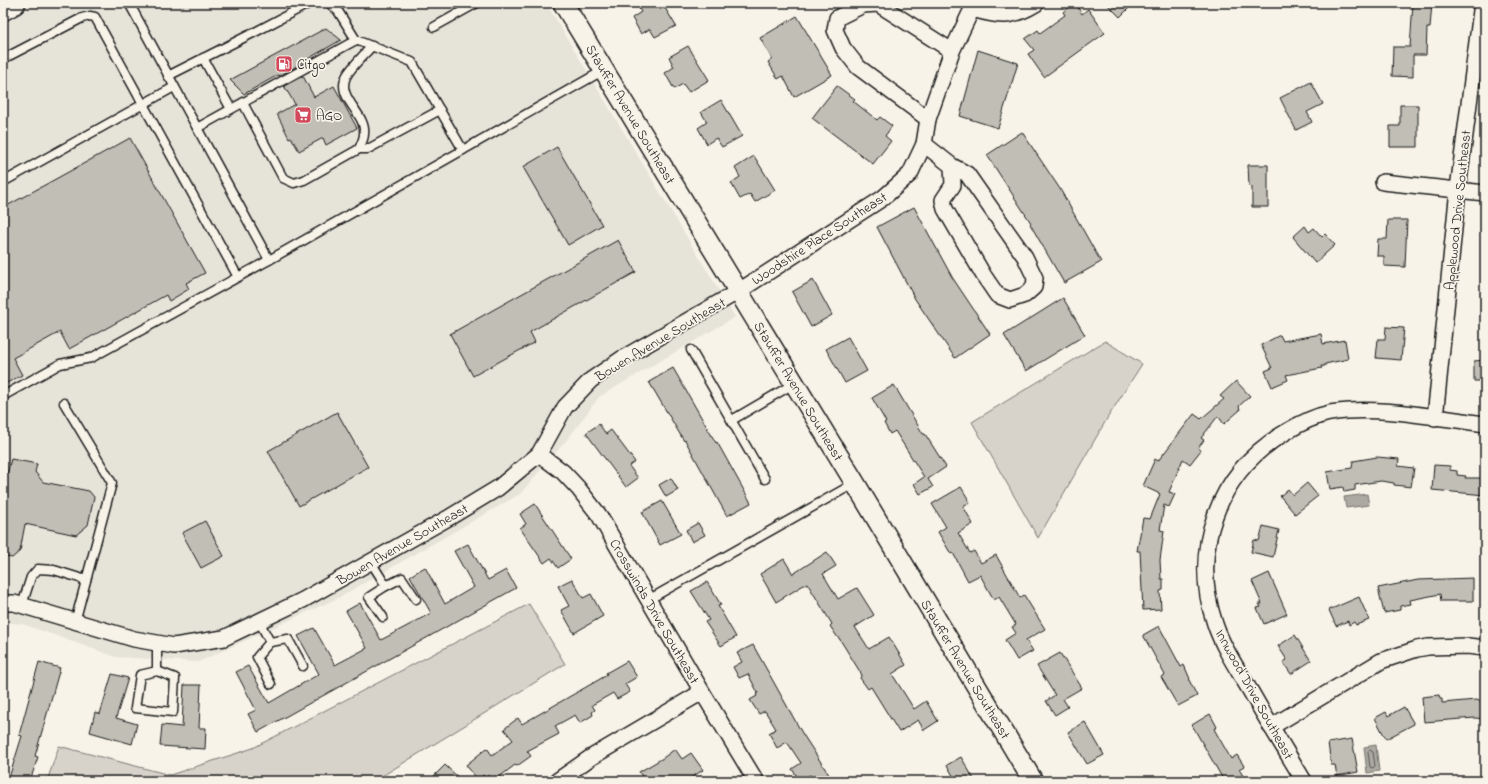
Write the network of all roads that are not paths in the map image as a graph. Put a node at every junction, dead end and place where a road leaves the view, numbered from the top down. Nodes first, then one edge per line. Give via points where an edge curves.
1 (14, 3) edge
2 (129, 3) edge
3 (310, 3) edge
4 (329, 3) edge
5 (477, 3) edge
6 (1037, 3) edge
7 (1482, 3) edge
8 (567, 6) edge
9 (974, 6) edge
10 (3, 9) edge
11 (434, 27) dead end
12 (356, 40) junction
13 (372, 46) junction
14 (952, 51) junction
15 (203, 58) junction
16 (3, 59) edge
17 (604, 70) junction
18 (168, 76) junction
19 (174, 87) junction
20 (243, 103) junction
21 (143, 105) junction
22 (231, 110) junction
23 (440, 110) junction
24 (928, 119) junction
25 (197, 128) junction
26 (924, 144) junction
27 (359, 149) junction
28 (463, 150) junction
29 (952, 166) junction
30 (3, 182) edge
31 (1383, 182) dead end
32 (1458, 189) junction
33 (1485, 192) edge
34 (269, 260) junction
35 (238, 277) junction
36 (739, 291) junction
37 (691, 350) dead end
38 (795, 383) junction
39 (3, 396) edge
40 (64, 403) dead end
41 (1435, 418) junction
42 (732, 420) junction
43 (1485, 424) edge
44 (539, 454) junction
45 (765, 479) dead end
46 (855, 483) junction
47 (371, 562) junction
48 (86, 580) junction
49 (386, 586) junction
50 (416, 599) dead end
51 (648, 600) junction
52 (3, 603) edge
53 (22, 605) junction
54 (382, 617) dead end
55 (259, 621) junction
56 (75, 622) junction
57 (270, 642) junction
58 (157, 643) junction
59 (1485, 648) edge
60 (303, 666) dead end
61 (157, 671) junction
62 (271, 684) dead end
63 (702, 692) junction
64 (1271, 727) junction
65 (556, 781) edge
66 (756, 781) edge
67 (1033, 781) edge
68 (1304, 781) edge

1 - 10 main road
2 - 18 lane
3 - 15 lane
4 - 12 lane via 338,11
5 - 11 lane
6 - 9 street, Woodshire Place Southeast via 1022,12 1008,16 993,15
7 - 32 street, Applewood Drive Southeast
8 - 17 street, Stauffer Avenue Southeast
9 - 14 street, Woodshire Place Southeast
12 - 13 lane
12 - 20 lane
13 - 23 lane via 412,62
13 - 27 lane via 346,76 344,84 362,123 364,134
14 - 24 street, Woodshire Place Southeast
14 - 24 street via 878,4 863,5 837,18 835,30 843,48 858,67
15 - 18 lane
15 - 22 lane
16 - 21 lane via 82,18 95,17
17 - 28 lane
17 - 36 street, Stauffer Avenue Southeast
18 - 19 lane
19 - 21 lane
19 - 25 lane
20 - 22 lane
20 - 27 lane via 283,178 294,183
21 - 30 lane
21 - 35 lane
22 - 25 lane
23 - 27 lane via 368,148
23 - 28 lane
24 - 26 street, Woodshire Place Southeast
25 - 34 lane
26 - 29 street
26 - 36 street, Woodshire Place Southeast via 910,174 883,198
28 - 34 lane
29 - 29 street via 967,174 1025,256 1035,278 1034,287 1025,295 1010,300 997,295 945,209 943,200 953,184
31 - 32 street
32 - 33 street
32 - 41 street, Applewood Drive Southeast
34 - 35 lane
35 - 39 lane via 91,358 60,364
36 - 38 street, Stauffer Avenue Southeast
36 - 44 street, Bowen Avenue Southeast via 623,358 591,380 565,407
37 - 42 lane
38 - 42 lane
38 - 46 street, Stauffer Avenue Southeast
40 - 48 lane via 112,483
41 - 43 street, Innwood Drive Southeast
41 - 64 street, Innwood Drive Southeast via 1377,410 1330,413 1301,423 1274,439 1249,460 1229,486 1216,512 1207,544 1206,582 1218,631
42 - 45 lane
44 - 47 street, Bowen Avenue Southeast via 498,488
44 - 51 street, Crosswinds Drive Southeast via 563,472 599,515
46 - 51 lane
46 - 67 street, Stauffer Avenue Southeast
47 - 49 lane
47 - 55 street, Bowen Avenue Southeast
48 - 53 lane via 54,570 38,569 31,577
48 - 56 lane
49 - 50 lane via 402,578
49 - 54 lane via 370,597
51 - 63 street, Crosswinds Drive Southeast
52 - 53 street, Bowen Avenue Southeast
53 - 56 street, Bowen Avenue Southeast
55 - 57 lane
55 - 58 street, Bowen Avenue Southeast via 224,638 174,646
56 - 58 street, Bowen Avenue Southeast
57 - 60 lane via 288,639
57 - 62 lane via 257,656
58 - 61 lane
59 - 64 street via 1428,647 1387,659
61 - 61 lane via 140,675 135,708 173,712 175,678
63 - 65 street
63 - 66 street, Crosswinds Drive Southeast
64 - 68 street, Innwood Drive Southeast

